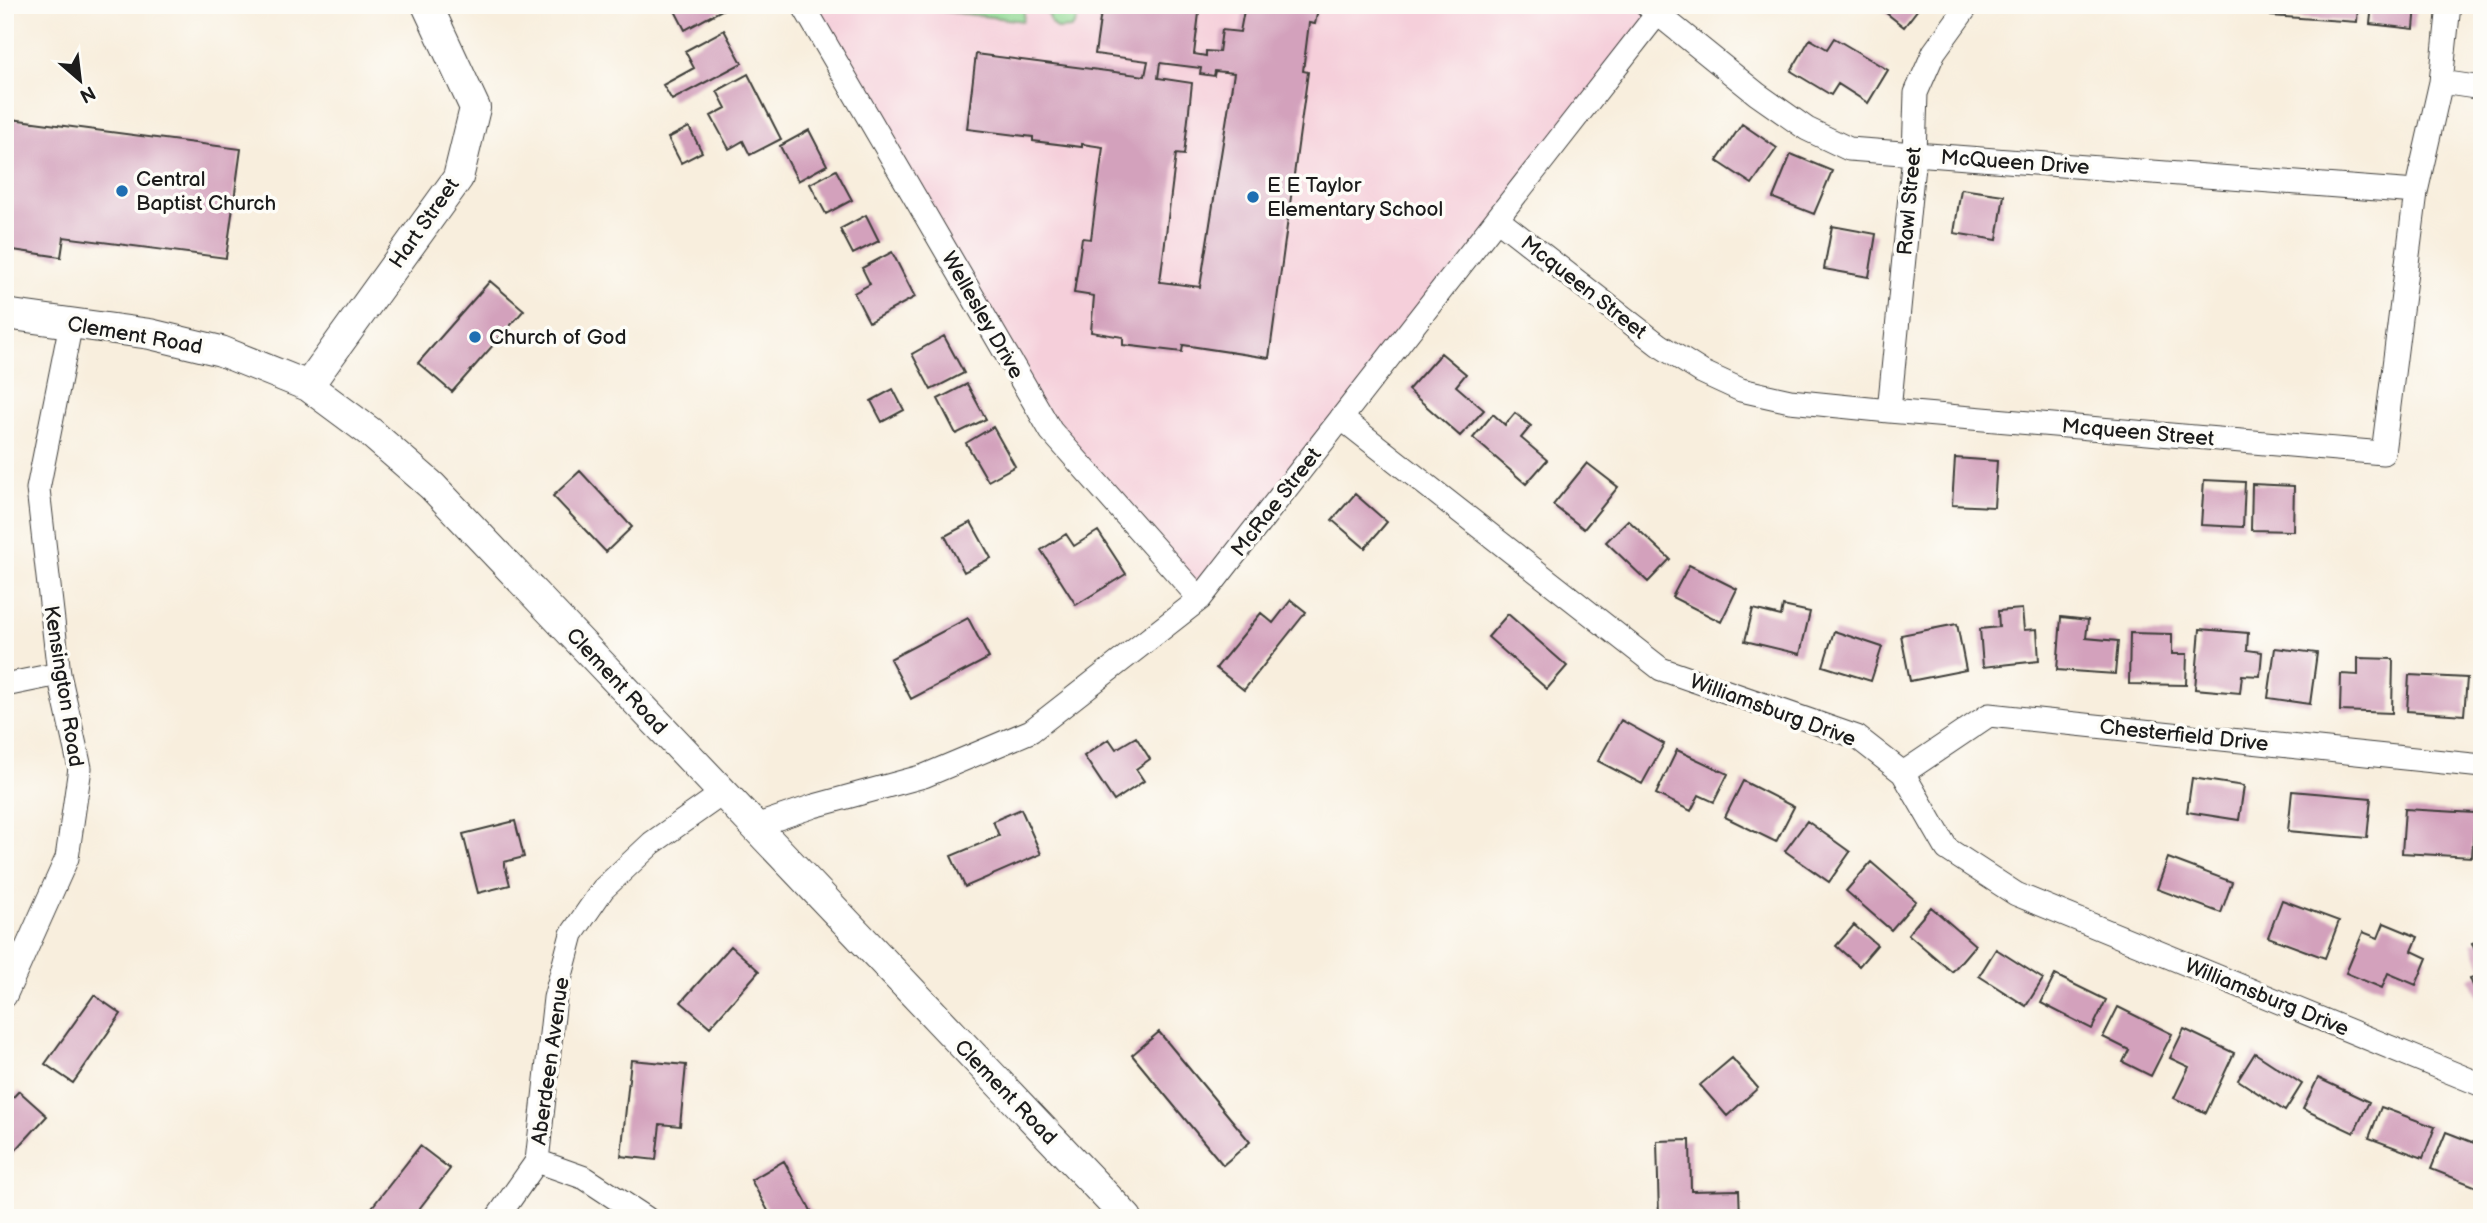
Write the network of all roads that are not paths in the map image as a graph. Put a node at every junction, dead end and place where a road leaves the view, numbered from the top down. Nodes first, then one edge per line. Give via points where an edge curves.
1 (427, 5) edge
2 (803, 5) edge
3 (1968, 5) edge
4 (2449, 5) edge
5 (1656, 8) edge
6 (2441, 82) junction
7 (2482, 88) edge
8 (1914, 155) junction
9 (2416, 192) junction
10 (1496, 219) junction
11 (5, 314) edge
12 (71, 323) junction
13 (308, 386) junction
14 (1889, 411) junction
15 (1341, 418) junction
16 (1200, 599) junction
17 (59, 674) junction
18 (5, 685) edge
19 (2482, 766) edge
20 (1903, 773) junction
21 (723, 793) junction
22 (754, 826) junction
23 (5, 996) edge
24 (2482, 1085) edge
25 (537, 1161) junction
26 (497, 1218) edge
27 (646, 1218) edge
28 (1127, 1218) edge

1 - 13 street, Hart Street via 475,108 458,178
2 - 16 street, Wellesley Drive via 1051,431
3 - 8 street, Rawl Street via 1934,52 1916,93
4 - 6 street, Mcqueen Street
5 - 8 street, McQueen Drive via 1757,94 1807,129 1849,149
5 - 10 street, McRae Street
6 - 7 street
6 - 9 street, Mcqueen Street
8 - 9 street, McQueen Drive
8 - 14 street, Rawl Street
9 - 14 street, Mcqueen Street via 2383,453
10 - 14 street, Mcqueen Street via 1659,345 1702,372 1741,390 1790,401
10 - 15 street, McRae Street
11 - 12 street, Clement Road
12 - 13 street, Clement Road via 221,351
12 - 17 street, Kensington Road via 38,489
13 - 21 street, Clement Road via 432,486
15 - 16 street, McRae Street
15 - 20 street, Williamsburg Drive via 1661,669 1857,737
16 - 22 street, McRae Street via 1031,731 924,776
17 - 18 street
17 - 23 street, Kensington Road via 80,768 67,858
19 - 20 street, Chesterfield Drive via 1989,715
20 - 24 street, Williamsburg Drive via 1947,849 2016,894
21 - 22 street, Clement Road
21 - 25 street, Aberdeen Avenue via 652,843 603,889 572,934 555,998
22 - 28 street, Clement Road
25 - 26 street, Aberdeen Avenue
25 - 27 street via 585,1178

